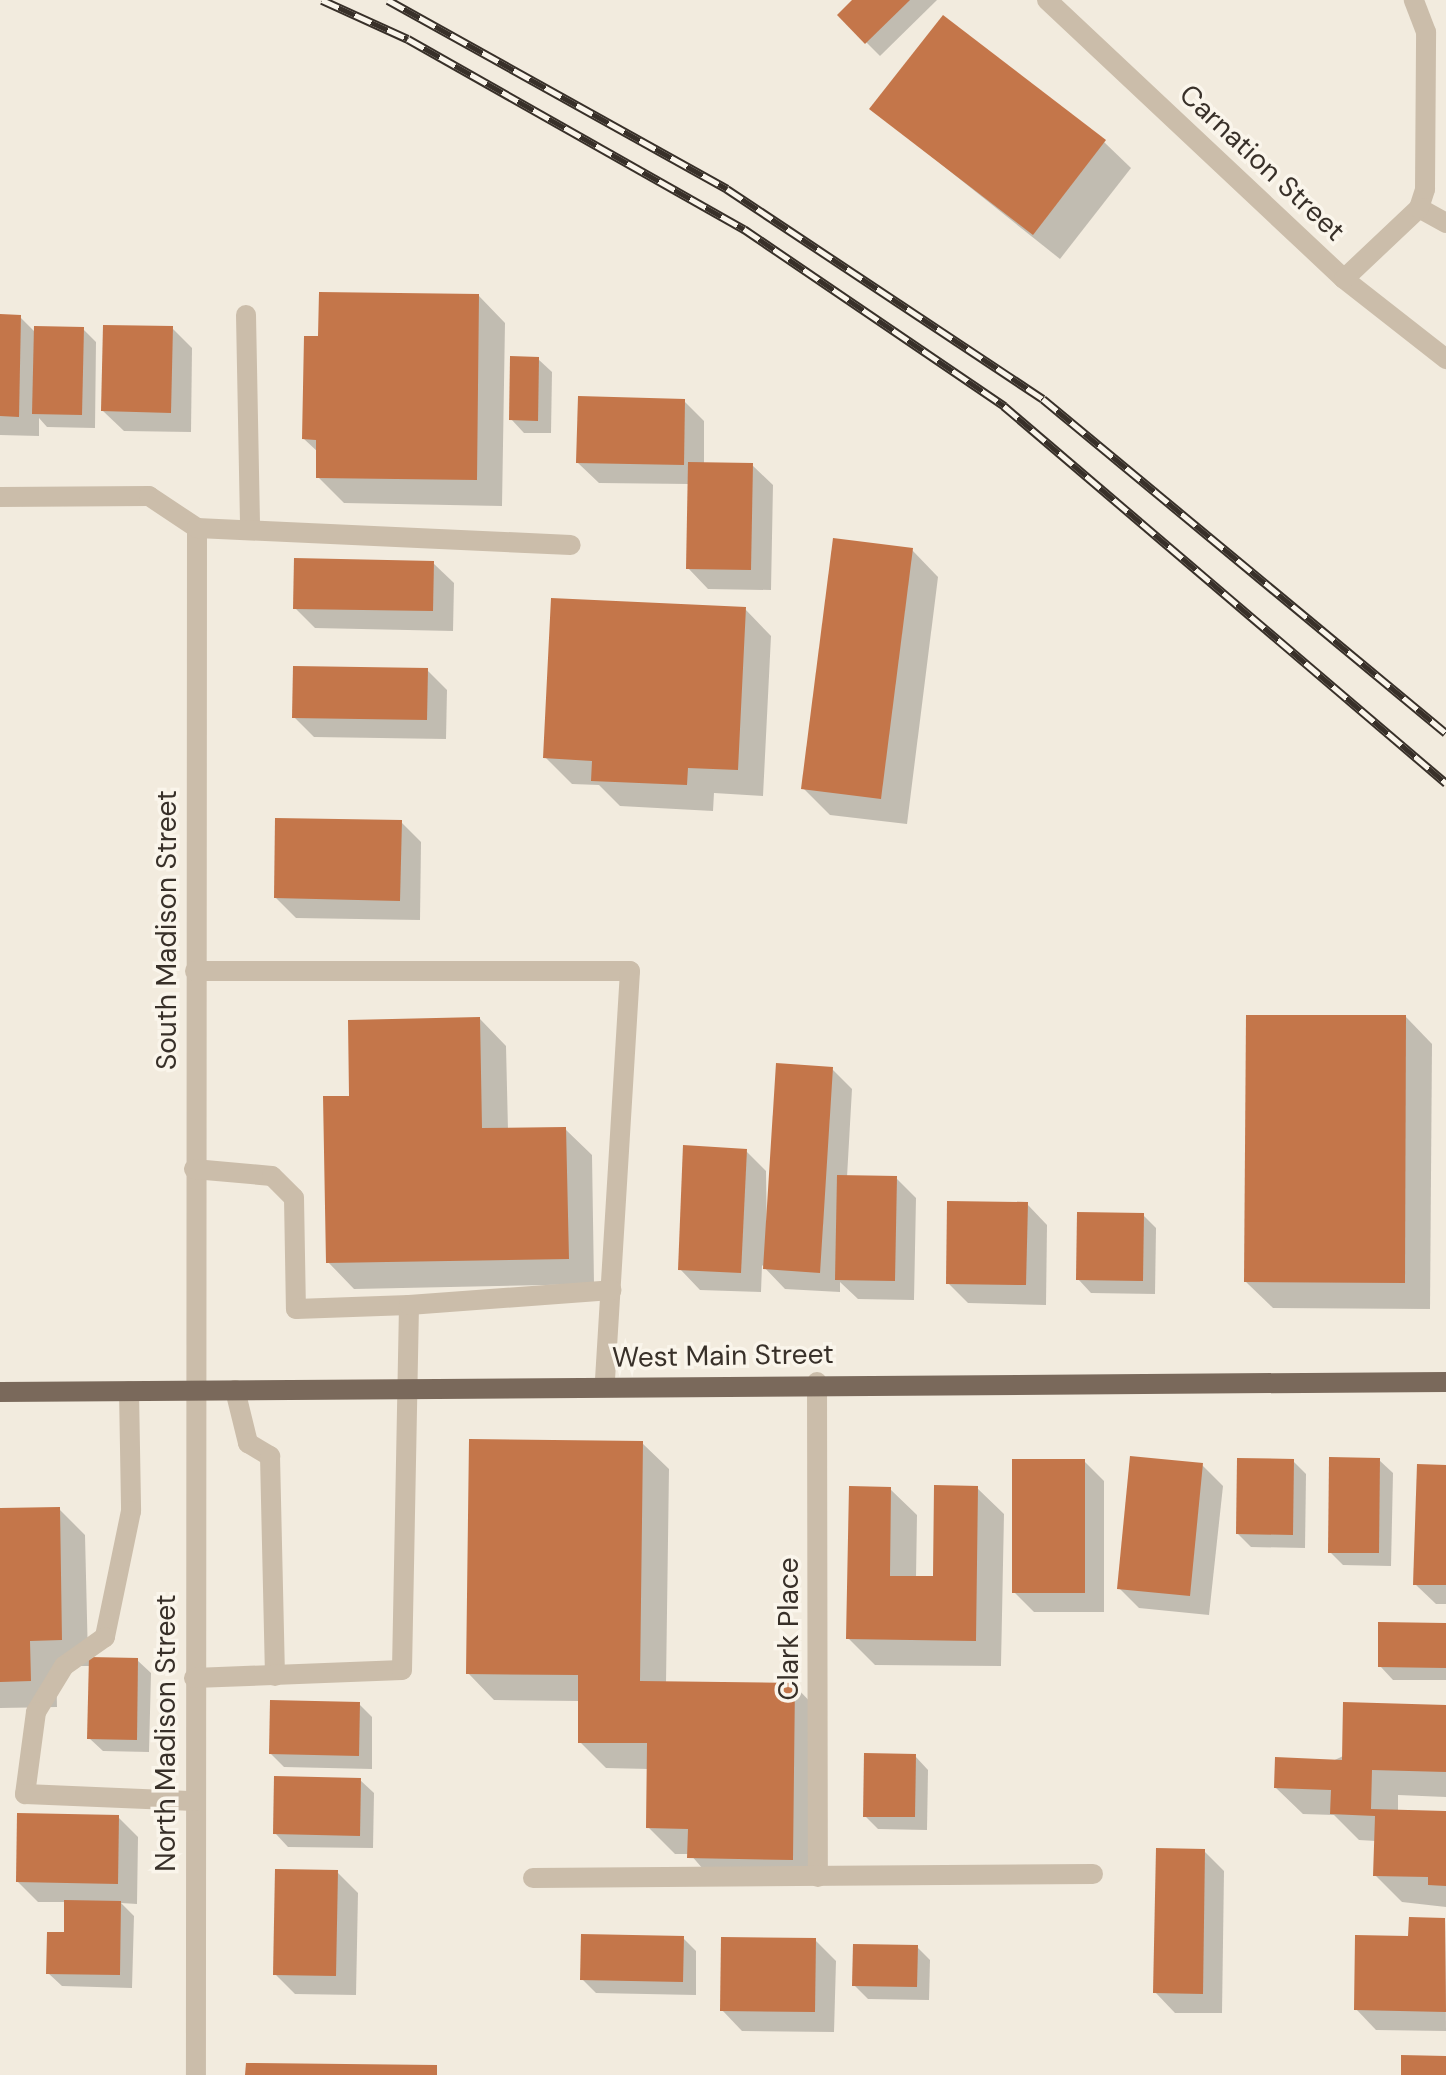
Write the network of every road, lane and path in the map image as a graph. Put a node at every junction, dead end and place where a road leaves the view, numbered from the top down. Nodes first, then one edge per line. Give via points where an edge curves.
1 (1047, 0) edge
2 (1414, 0) edge
3 (1436, 72) edge
4 (1424, 165) junction
5 (1446, 165) edge
6 (1419, 208) junction
7 (1446, 223) edge
8 (1344, 279) junction
9 (246, 315) dead end
10 (1446, 359) edge
11 (0, 497) edge
12 (197, 528) junction
13 (250, 530) junction
14 (571, 545) dead end
15 (195, 971) junction
16 (194, 1169) junction
17 (611, 1290) junction
18 (409, 1305) junction
19 (817, 1382) junction
20 (1446, 1382) edge
21 (605, 1385) junction
22 (407, 1387) junction
23 (193, 1390) junction
24 (235, 1390) junction
25 (129, 1391) junction
26 (0, 1392) edge
27 (275, 1676) junction
28 (194, 1678) junction
29 (195, 1801) junction
30 (1093, 1874) dead end
31 (818, 1877) junction
32 (533, 1878) dead end
33 (196, 2075) edge

1 - 8 street, Carnation Street
2 - 3 street
3 - 4 street
4 - 5 street
4 - 6 street
6 - 7 street
6 - 8 street
8 - 10 street, Carnation Street
9 - 13 street
11 - 12 street via 149,496
12 - 13 street
12 - 15 street, South Madison Street
13 - 14 street
15 - 16 street, South Madison Street
15 - 17 street via 630,971
16 - 18 street via 272,1176 294,1198 296,1309
16 - 23 street, South Madison Street
17 - 18 street
17 - 21 street
18 - 22 street
19 - 20 main road, West Main Street
19 - 21 main road, West Main Street
19 - 31 street, Clark Place
21 - 22 main road, West Main Street
22 - 24 main road, West Main Street
22 - 27 street via 402,1670
23 - 24 main road, West Main Street
23 - 25 main road, West Main Street
23 - 28 street, North Madison Street
24 - 27 street via 248,1443 270,1456
25 - 26 main road, West Main Street
25 - 29 street via 131,1511 105,1637 64,1666 36,1712 25,1794
27 - 28 street
28 - 29 street, North Madison Street
29 - 33 street, North Madison Street
30 - 31 street
31 - 32 street

